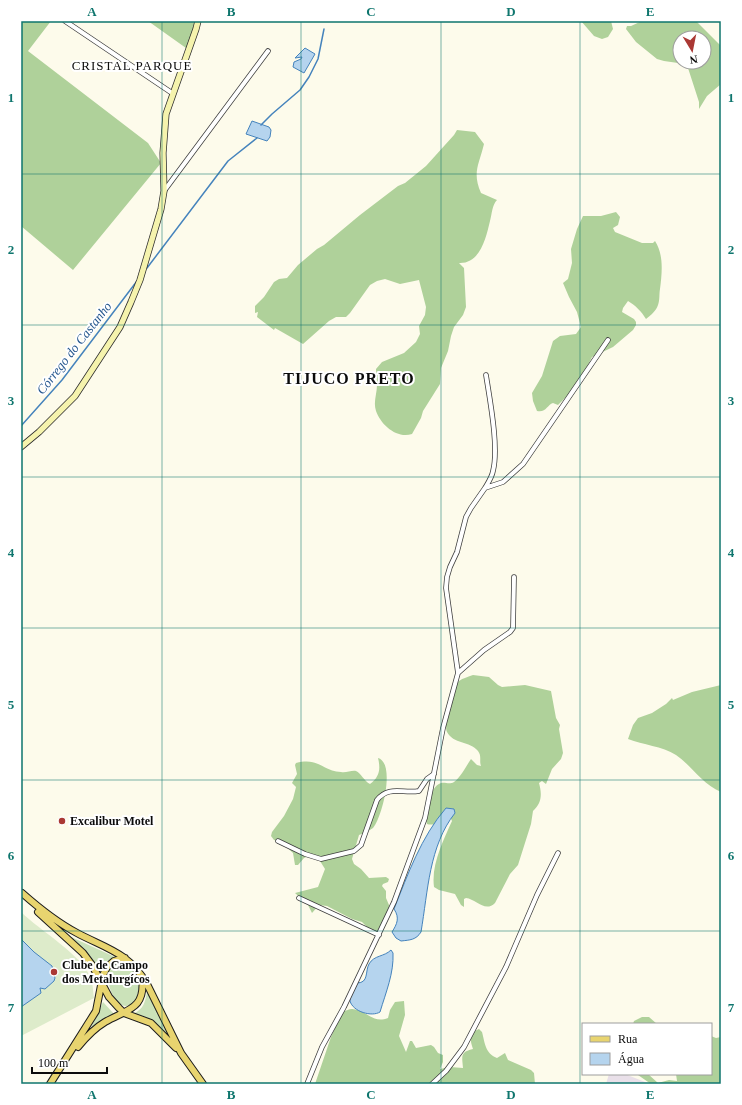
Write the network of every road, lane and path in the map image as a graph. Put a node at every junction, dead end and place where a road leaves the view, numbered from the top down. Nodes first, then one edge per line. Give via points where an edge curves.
1 (65, 21) edge
2 (198, 21) edge
3 (268, 51) dead end
4 (172, 93) junction
5 (164, 191) junction
6 (608, 340) dead end
7 (486, 375) dead end
8 (21, 447) edge
9 (485, 488) junction
10 (514, 577) dead end
11 (458, 673) junction
12 (434, 774) junction
13 (278, 841) dead end
14 (558, 853) dead end
15 (21, 893) edge
16 (299, 898) dead end
17 (379, 935) junction
18 (125, 958) junction
19 (142, 974) junction
20 (102, 984) junction
21 (124, 1013) junction
22 (181, 1053) junction
23 (68, 1056) junction
24 (50, 1084) edge
25 (203, 1084) edge
26 (306, 1084) edge
27 (432, 1084) edge

1 - 4 street
2 - 4 main road
3 - 5 street
4 - 5 main road via 164,126
5 - 8 main road via 140,280 120,327 75,396
6 - 9 street via 522,464 503,482
7 - 9 street via 495,461 493,473
9 - 11 street via 466,517 447,577 446,588
10 - 11 street via 514,617 510,632
11 - 12 street
12 - 13 street via 419,791 395,790 381,795 361,845 354,851 321,858 305,854
12 - 17 street via 425,818
14 - 27 street via 506,967 464,1047 446,1071
15 - 18 main road via 42,912
15 - 20 main road via 83,953
16 - 17 street
17 - 26 street
18 - 19 main road
18 - 20 main road via 114,961 107,967
19 - 21 main road via 140,1001
19 - 22 main road
20 - 21 main road
20 - 23 main road via 96,1011
21 - 22 main road via 151,1023
21 - 23 main road via 97,1027
22 - 25 main road
23 - 24 main road

